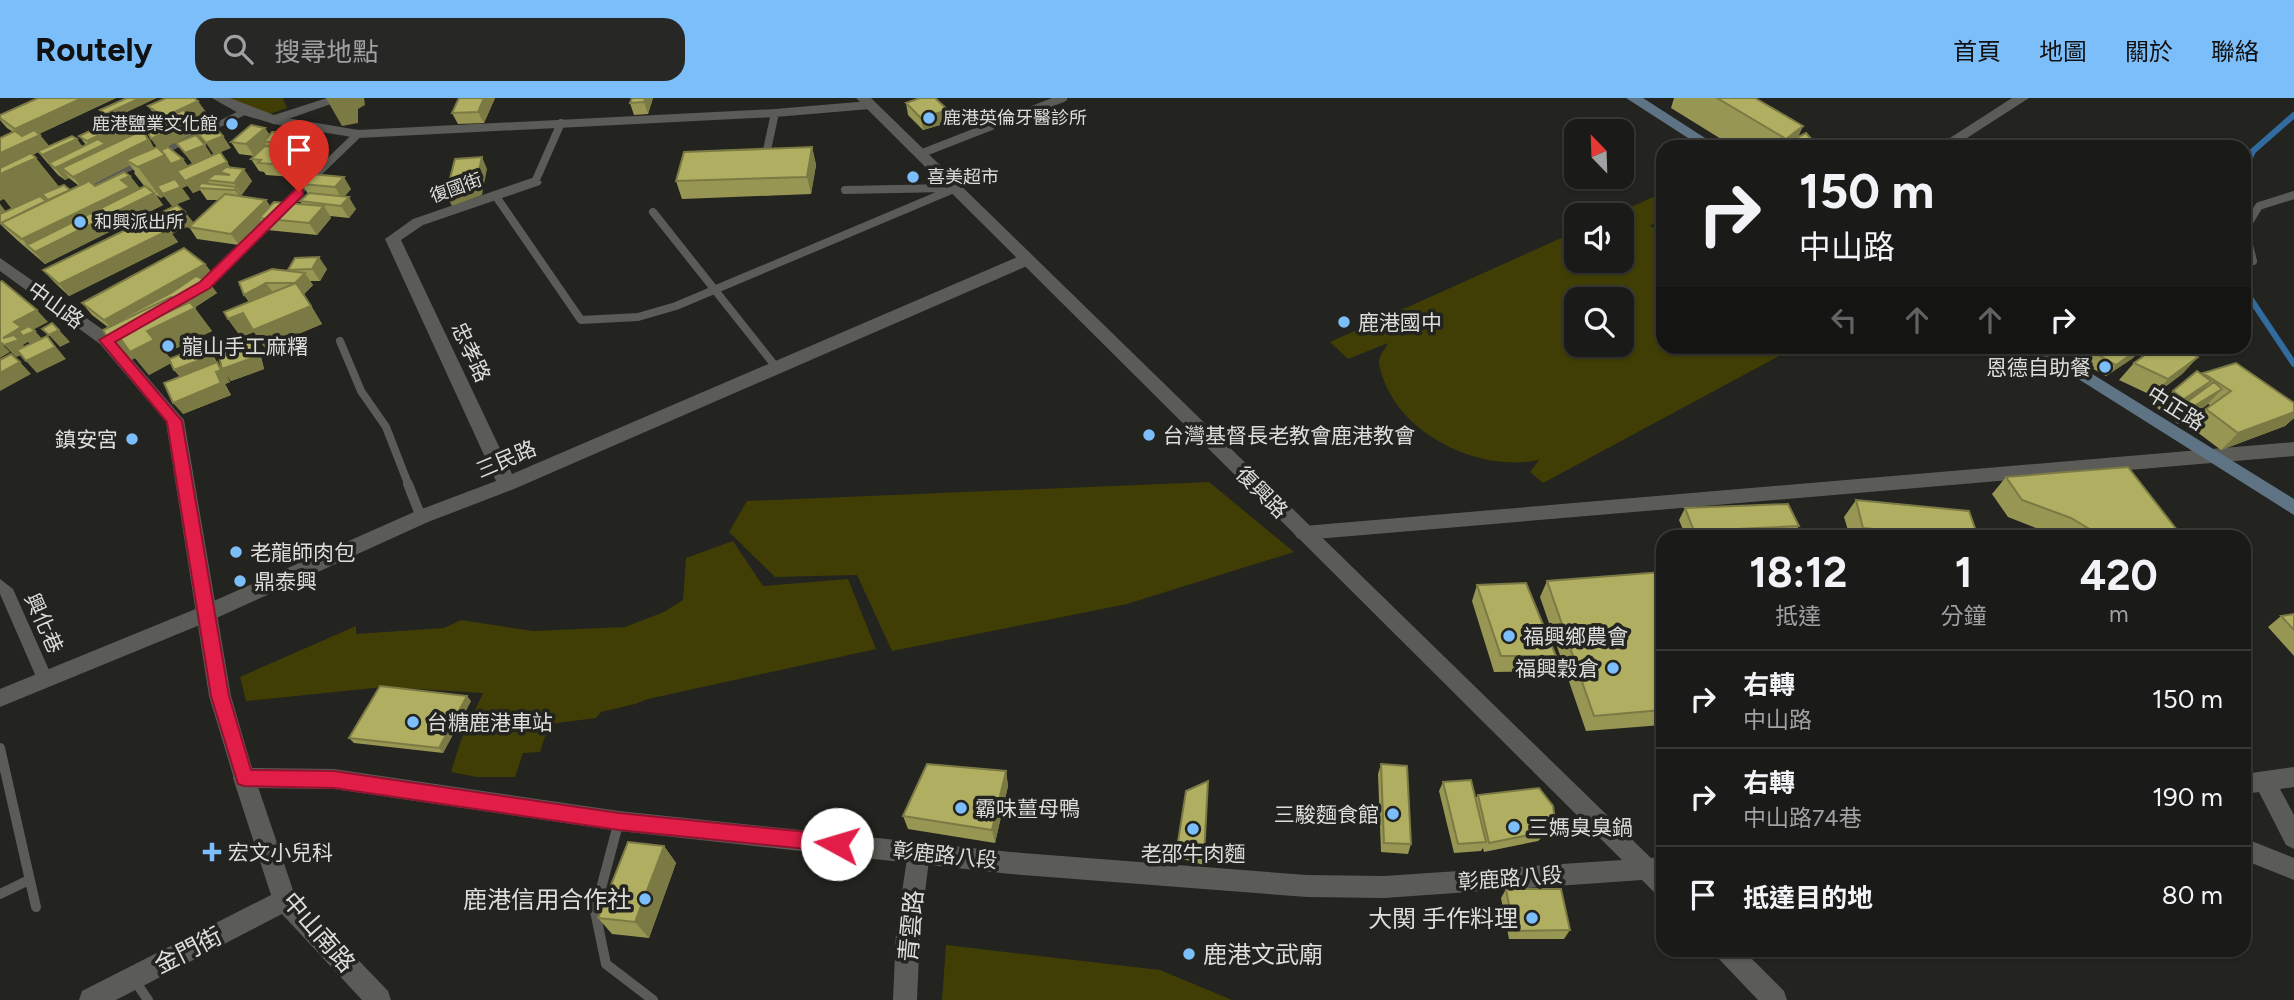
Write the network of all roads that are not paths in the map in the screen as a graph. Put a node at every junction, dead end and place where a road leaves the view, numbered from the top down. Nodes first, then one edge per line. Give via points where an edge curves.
1 (219, 98) edge
2 (341, 98) edge
3 (1063, 98) edge
4 (1633, 98) edge
5 (2022, 98) edge
6 (322, 101) edge
7 (866, 102) edge
8 (245, 111) junction
9 (775, 113) junction
10 (274, 120) junction
11 (561, 123) junction
12 (358, 134) junction
13 (1701, 140) edge
14 (1954, 140) edge
15 (920, 154) junction
16 (765, 159) edge
17 (535, 182) joint
18 (956, 188) junction
19 (845, 190) dead end
20 (495, 195) junction
21 (2294, 195) edge
22 (70, 197) edge
23 (653, 212) dead end
24 (2251, 219) edge
25 (393, 239) joint
26 (2251, 253) edge
27 (1028, 259) junction
28 (2253, 261) dead end
29 (0, 263) edge
30 (712, 289) junction
31 (194, 292) edge
32 (340, 341) dead end
33 (2047, 354) edge
34 (776, 367) junction
35 (2294, 449) edge
36 (2211, 456) junction
37 (508, 484) junction
38 (2294, 508) edge
39 (421, 517) junction
40 (1304, 533) junction
41 (0, 585) edge
42 (205, 614) junction
43 (45, 679) junction
44 (0, 698) edge
45 (0, 748) edge
46 (2, 762) edge
47 (2294, 777) edge
48 (244, 778) junction
49 (2254, 782) edge
50 (619, 821) junction
51 (2294, 838) edge
52 (919, 852) junction
53 (2251, 852) edge
54 (2294, 869) edge
55 (1656, 872) edge
56 (1656, 874) edge
57 (29, 880) junction
58 (0, 894) edge
59 (285, 900) junction
60 (36, 907) dead end
61 (1733, 957) edge
62 (134, 978) junction
63 (91, 1000) edge
64 (148, 1000) edge
65 (379, 1000) edge
66 (653, 1000) edge
67 (905, 1000) edge
68 (1775, 1000) edge

1 - 8 street
2 - 6 street
3 - 15 lane
4 - 13 main road
5 - 14 street
6 - 10 street
7 - 9 lane
7 - 15 street, 復興路
8 - 10 street
8 - 22 street
9 - 11 lane
9 - 16 lane
10 - 12 lane
11 - 12 lane
11 - 17 lane
12 - 31 lane
15 - 18 street, 復興路
17 - 20 street, 復國街
18 - 19 lane
18 - 27 street, 復興路
18 - 30 lane
20 - 25 street, 復國街 via 418,222
20 - 30 lane via 581,320 638,317
21 - 24 lane via 2259,206
23 - 30 lane
25 - 37 street, 忠孝路
26 - 28 lane
27 - 34 street, 三民路
27 - 40 street, 復興路
29 - 42 street, 中山路 via 109,339 174,421
30 - 34 lane
32 - 39 lane via 360,391 386,427
33 - 36 main road, 中正路
34 - 37 street, 三民路
35 - 36 street
36 - 38 main road, 中正路
36 - 40 street
37 - 39 street, 三民路
39 - 42 street, 三民路
40 - 55 street, 復興路
41 - 43 street, 興化巷 via 8,593
42 - 43 street, 三民路
42 - 48 street, 中山路 via 220,696
43 - 44 street, 三民路
45 - 46 lane
46 - 57 lane
47 - 49 street
48 - 50 street, 彰鹿路八段 via 334,779
48 - 59 street, 中山南路
49 - 51 street
50 - 52 street, 彰鹿路八段
50 - 66 lane via 595,911 606,964
52 - 56 street, 彰鹿路八段 via 1307,886
52 - 67 street, 青雲路
53 - 54 street
57 - 58 lane
57 - 60 lane
59 - 62 street, 金門街
59 - 65 street, 中山南路
61 - 68 street
62 - 63 street, 金門街
62 - 64 lane

